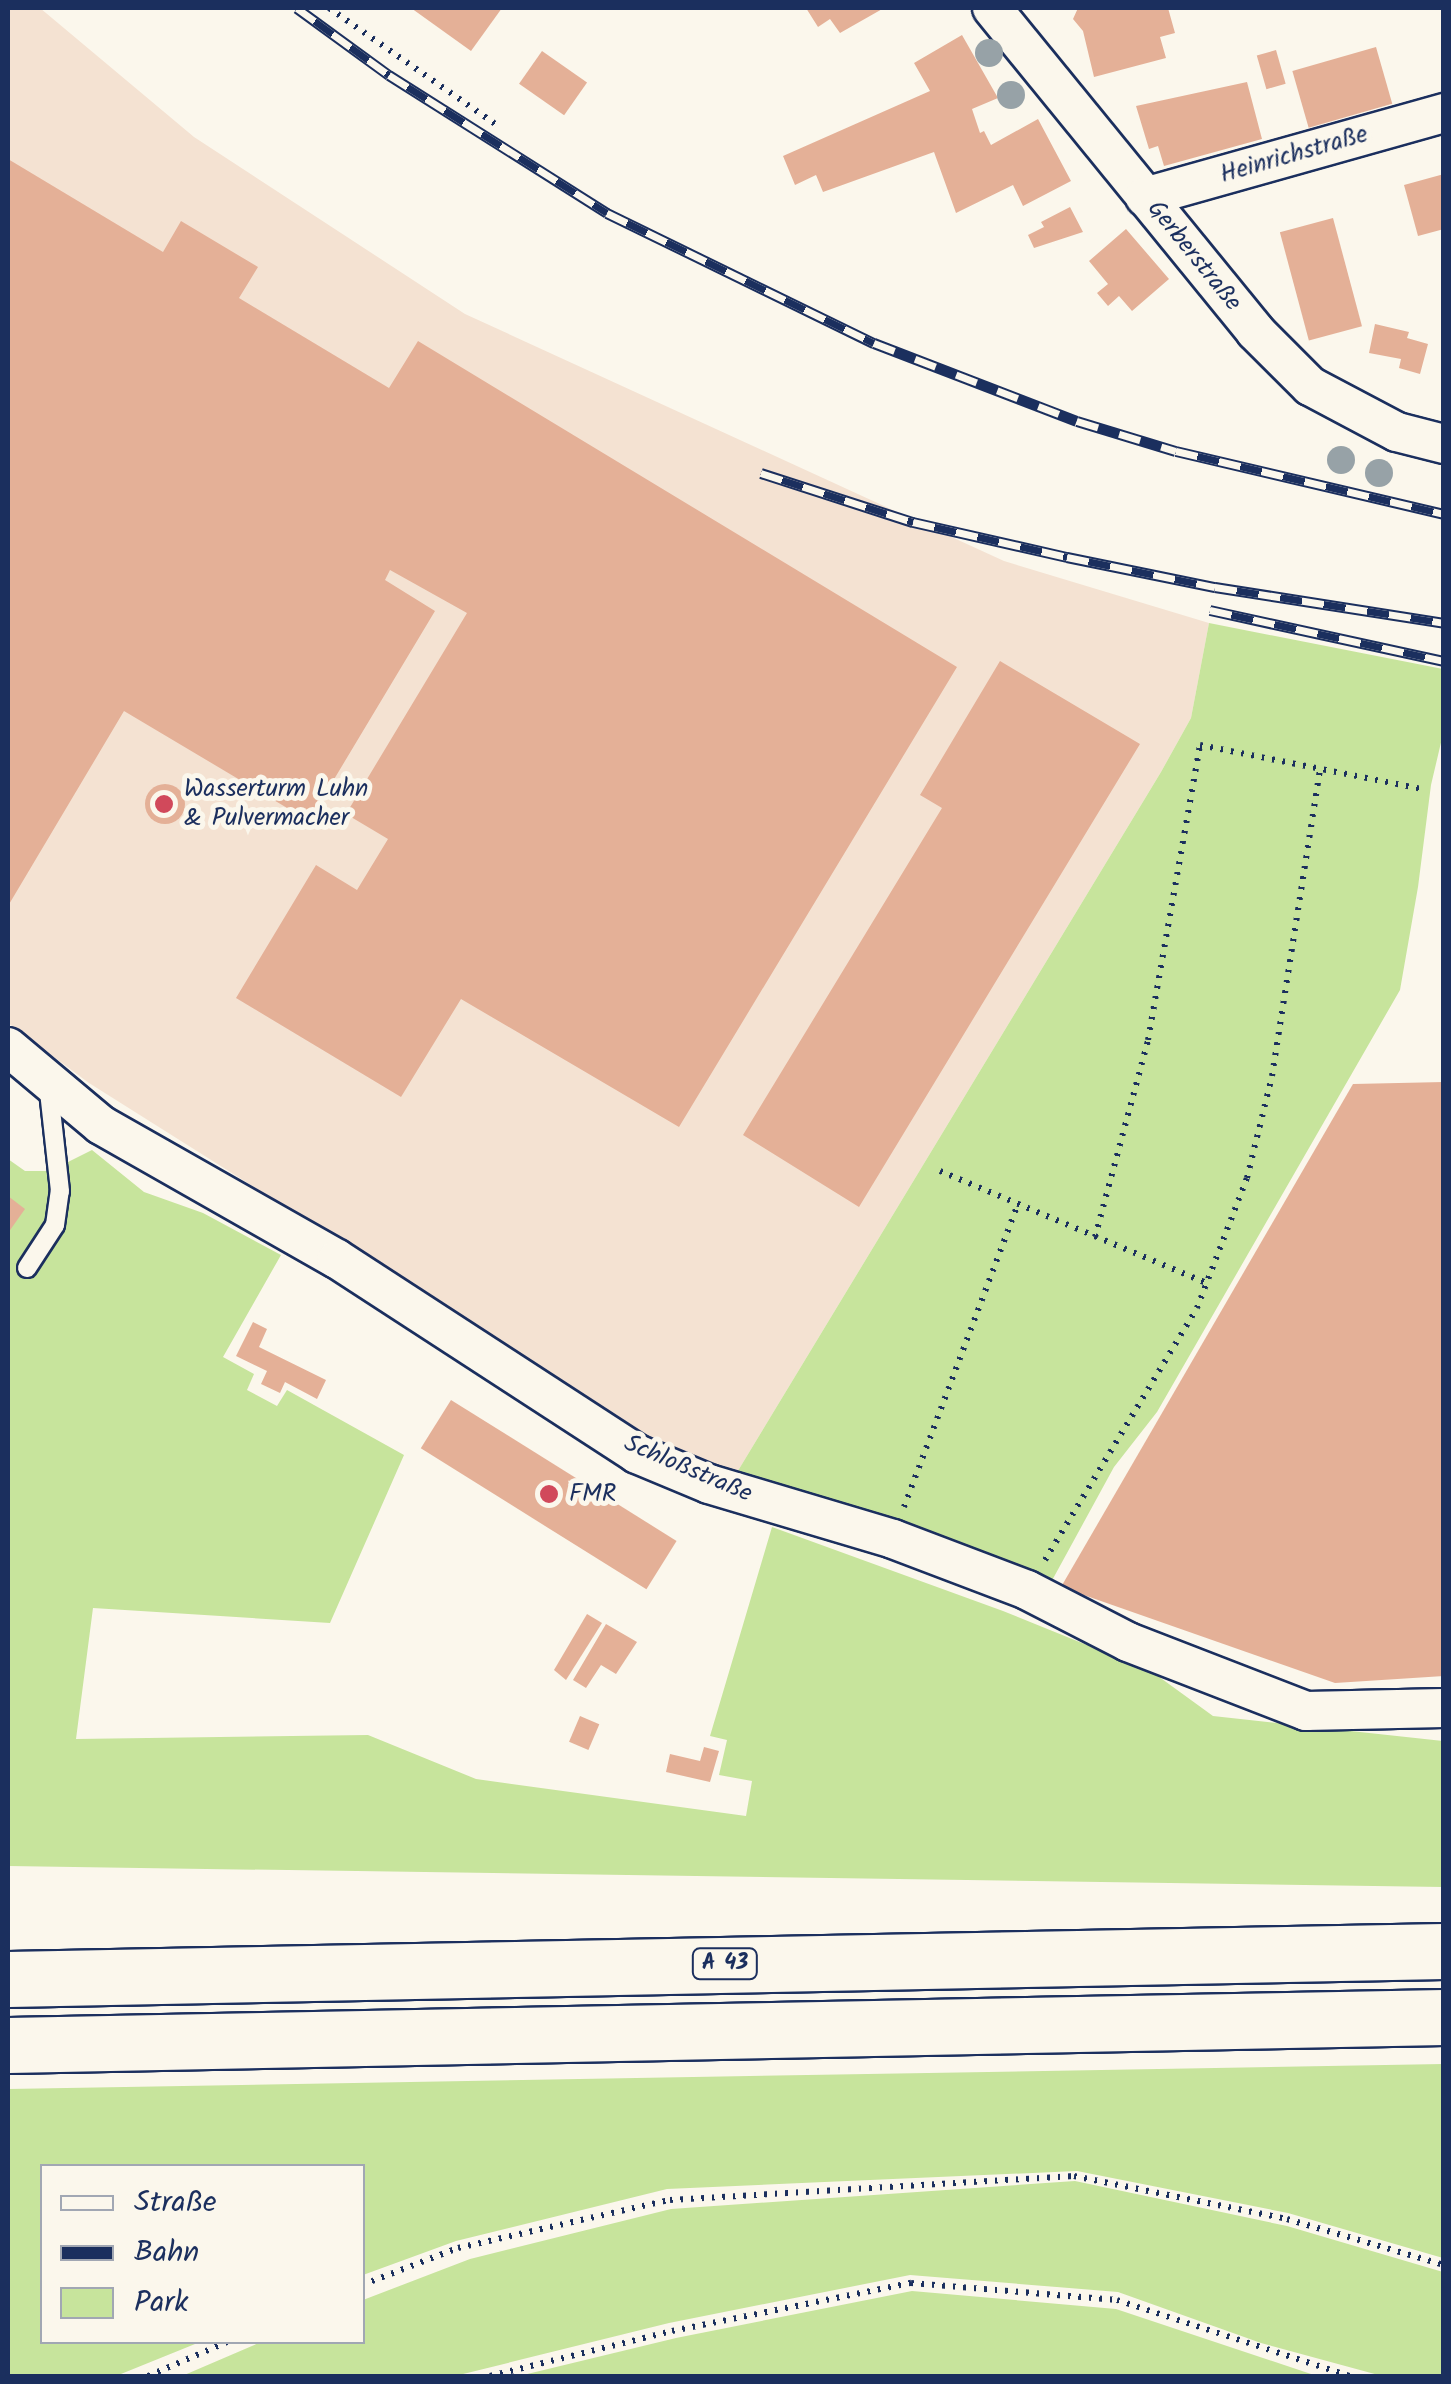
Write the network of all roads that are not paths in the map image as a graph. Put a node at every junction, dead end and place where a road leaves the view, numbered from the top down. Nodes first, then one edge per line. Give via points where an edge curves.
1 (992, 8) edge
2 (1444, 113) edge
3 (1144, 196) junction
4 (1444, 444) edge
5 (8, 1048) edge
6 (48, 1081) junction
7 (28, 1268) dead end
8 (1444, 1708) edge
9 (1444, 1950) edge
10 (8, 1980) edge
11 (1444, 2017) edge
12 (8, 2045) edge

1 - 3 street, Gerberstraße
2 - 3 street, Heinrichstraße
3 - 4 street, Gerberstraße via 1255,331 1310,386 1397,432
5 - 6 street, Schloßstraße
6 - 7 lane via 60,1192 55,1225
6 - 8 street, Schloßstraße via 102,1125 337,1260 637,1454 709,1484 893,1538 1027,1590 1128,1642 1306,1711
9 - 10 highway, A 43
11 - 12 highway

